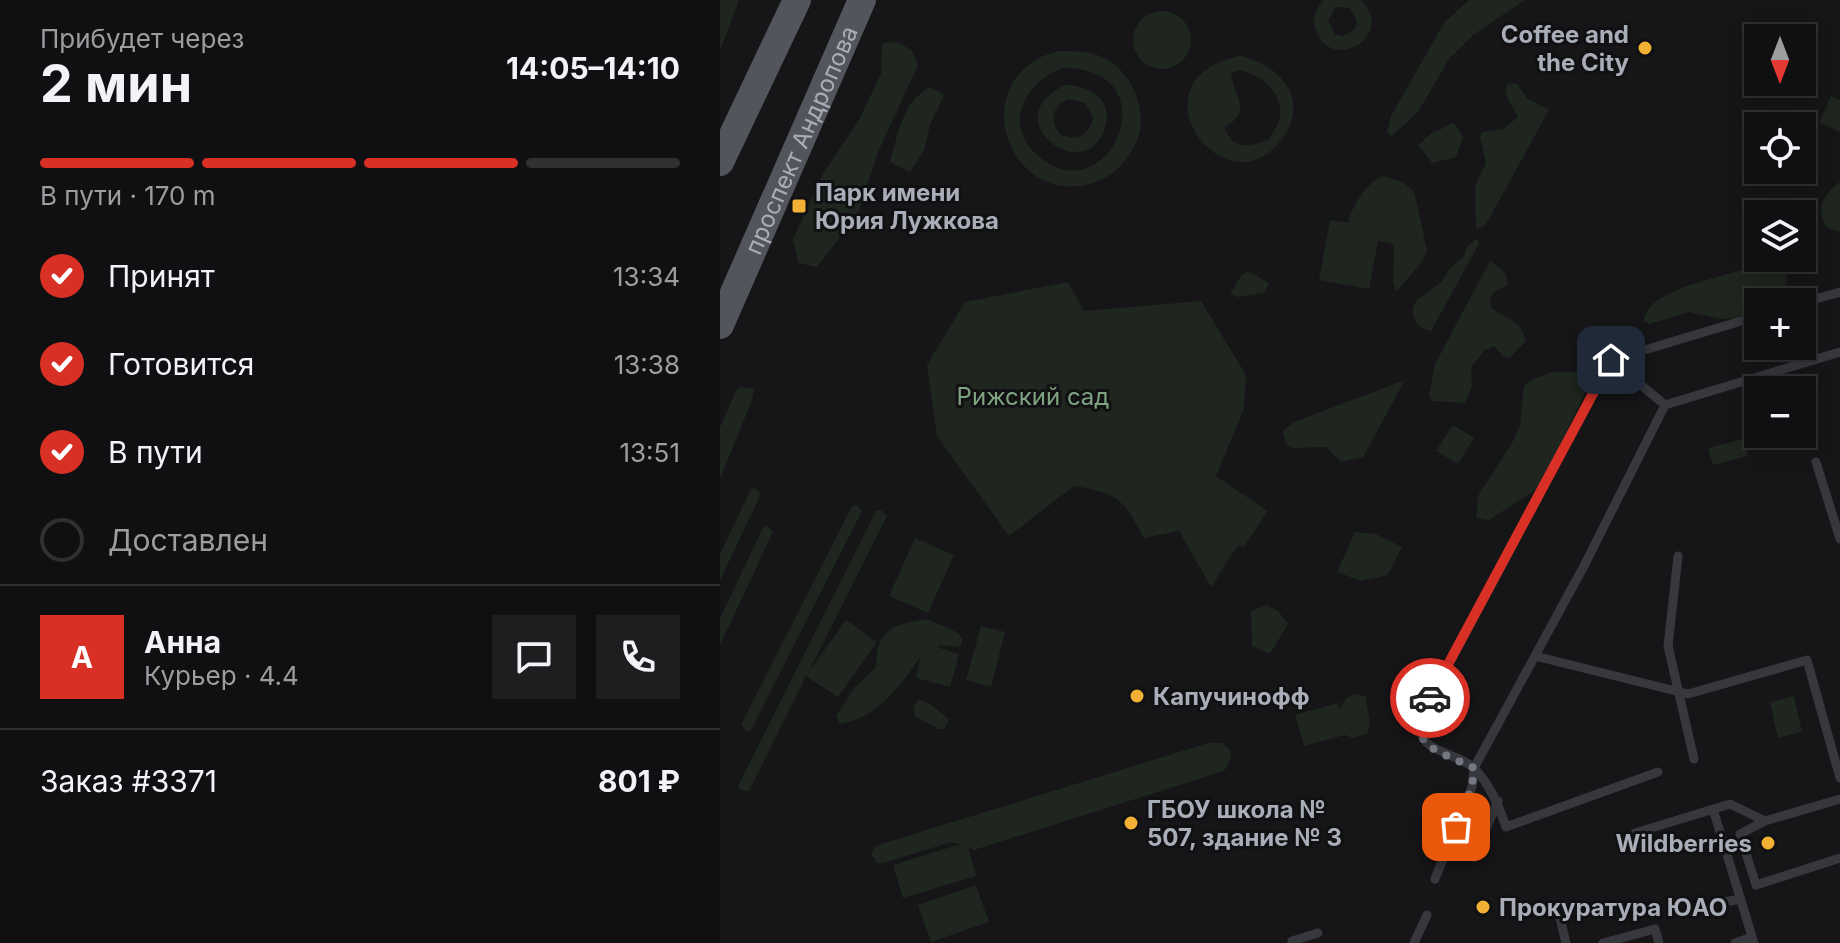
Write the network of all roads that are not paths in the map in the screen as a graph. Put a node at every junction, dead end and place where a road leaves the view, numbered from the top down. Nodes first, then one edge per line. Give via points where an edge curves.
1 (797, 0) edge
2 (862, 0) edge
3 (720, 162) edge
4 (1840, 292) edge
5 (1816, 299) edge
6 (1744, 320) edge
7 (720, 325) edge
8 (1840, 352) edge
9 (1611, 360) junction
10 (1665, 405) junction
11 (1816, 462) dead end
12 (1840, 539) edge
13 (1678, 556) dead end
14 (1814, 650) dead end
15 (1535, 656) junction
16 (1807, 660) junction
17 (1678, 692) junction
18 (1694, 759) dead end
19 (1474, 768) junction
20 (1658, 772) dead end
21 (1840, 778) edge
22 (1840, 799) edge
23 (1498, 801) junction
24 (1713, 809) junction
25 (1765, 821) junction
26 (1635, 833) dead end
27 (1448, 847) junction
28 (1840, 858) edge
29 (1435, 879) dead end
30 (1741, 899) junction
31 (1724, 902) dead end
32 (1427, 915) dead end
33 (1560, 918) dead end
34 (1318, 933) dead end
35 (1753, 940) edge
36 (1292, 943) edge
37 (1414, 943) edge
38 (1566, 943) edge
39 (1603, 943) edge
40 (1659, 943) edge
41 (1735, 943) edge

1 - 3 main road
2 - 7 main road, проспект Андропова
4 - 5 lane
6 - 9 lane
8 - 10 lane
9 - 10 lane
9 - 19 lane via 1420,718 1426,744
10 - 15 lane
11 - 12 lane
13 - 17 lane via 1668,646
14 - 16 lane
15 - 17 lane
15 - 19 lane
16 - 17 lane via 1688,694
16 - 21 lane
17 - 18 lane
19 - 23 lane
19 - 27 lane via 1472,787
20 - 23 lane via 1506,827
22 - 25 lane
23 - 27 lane via 1474,857
24 - 25 lane via 1730,804
24 - 26 lane
24 - 30 lane
25 - 28 lane via 1740,834 1756,885
27 - 29 lane
30 - 31 lane
30 - 35 lane
32 - 37 lane
33 - 38 lane
34 - 36 lane
35 - 41 lane
39 - 40 lane via 1655,929

